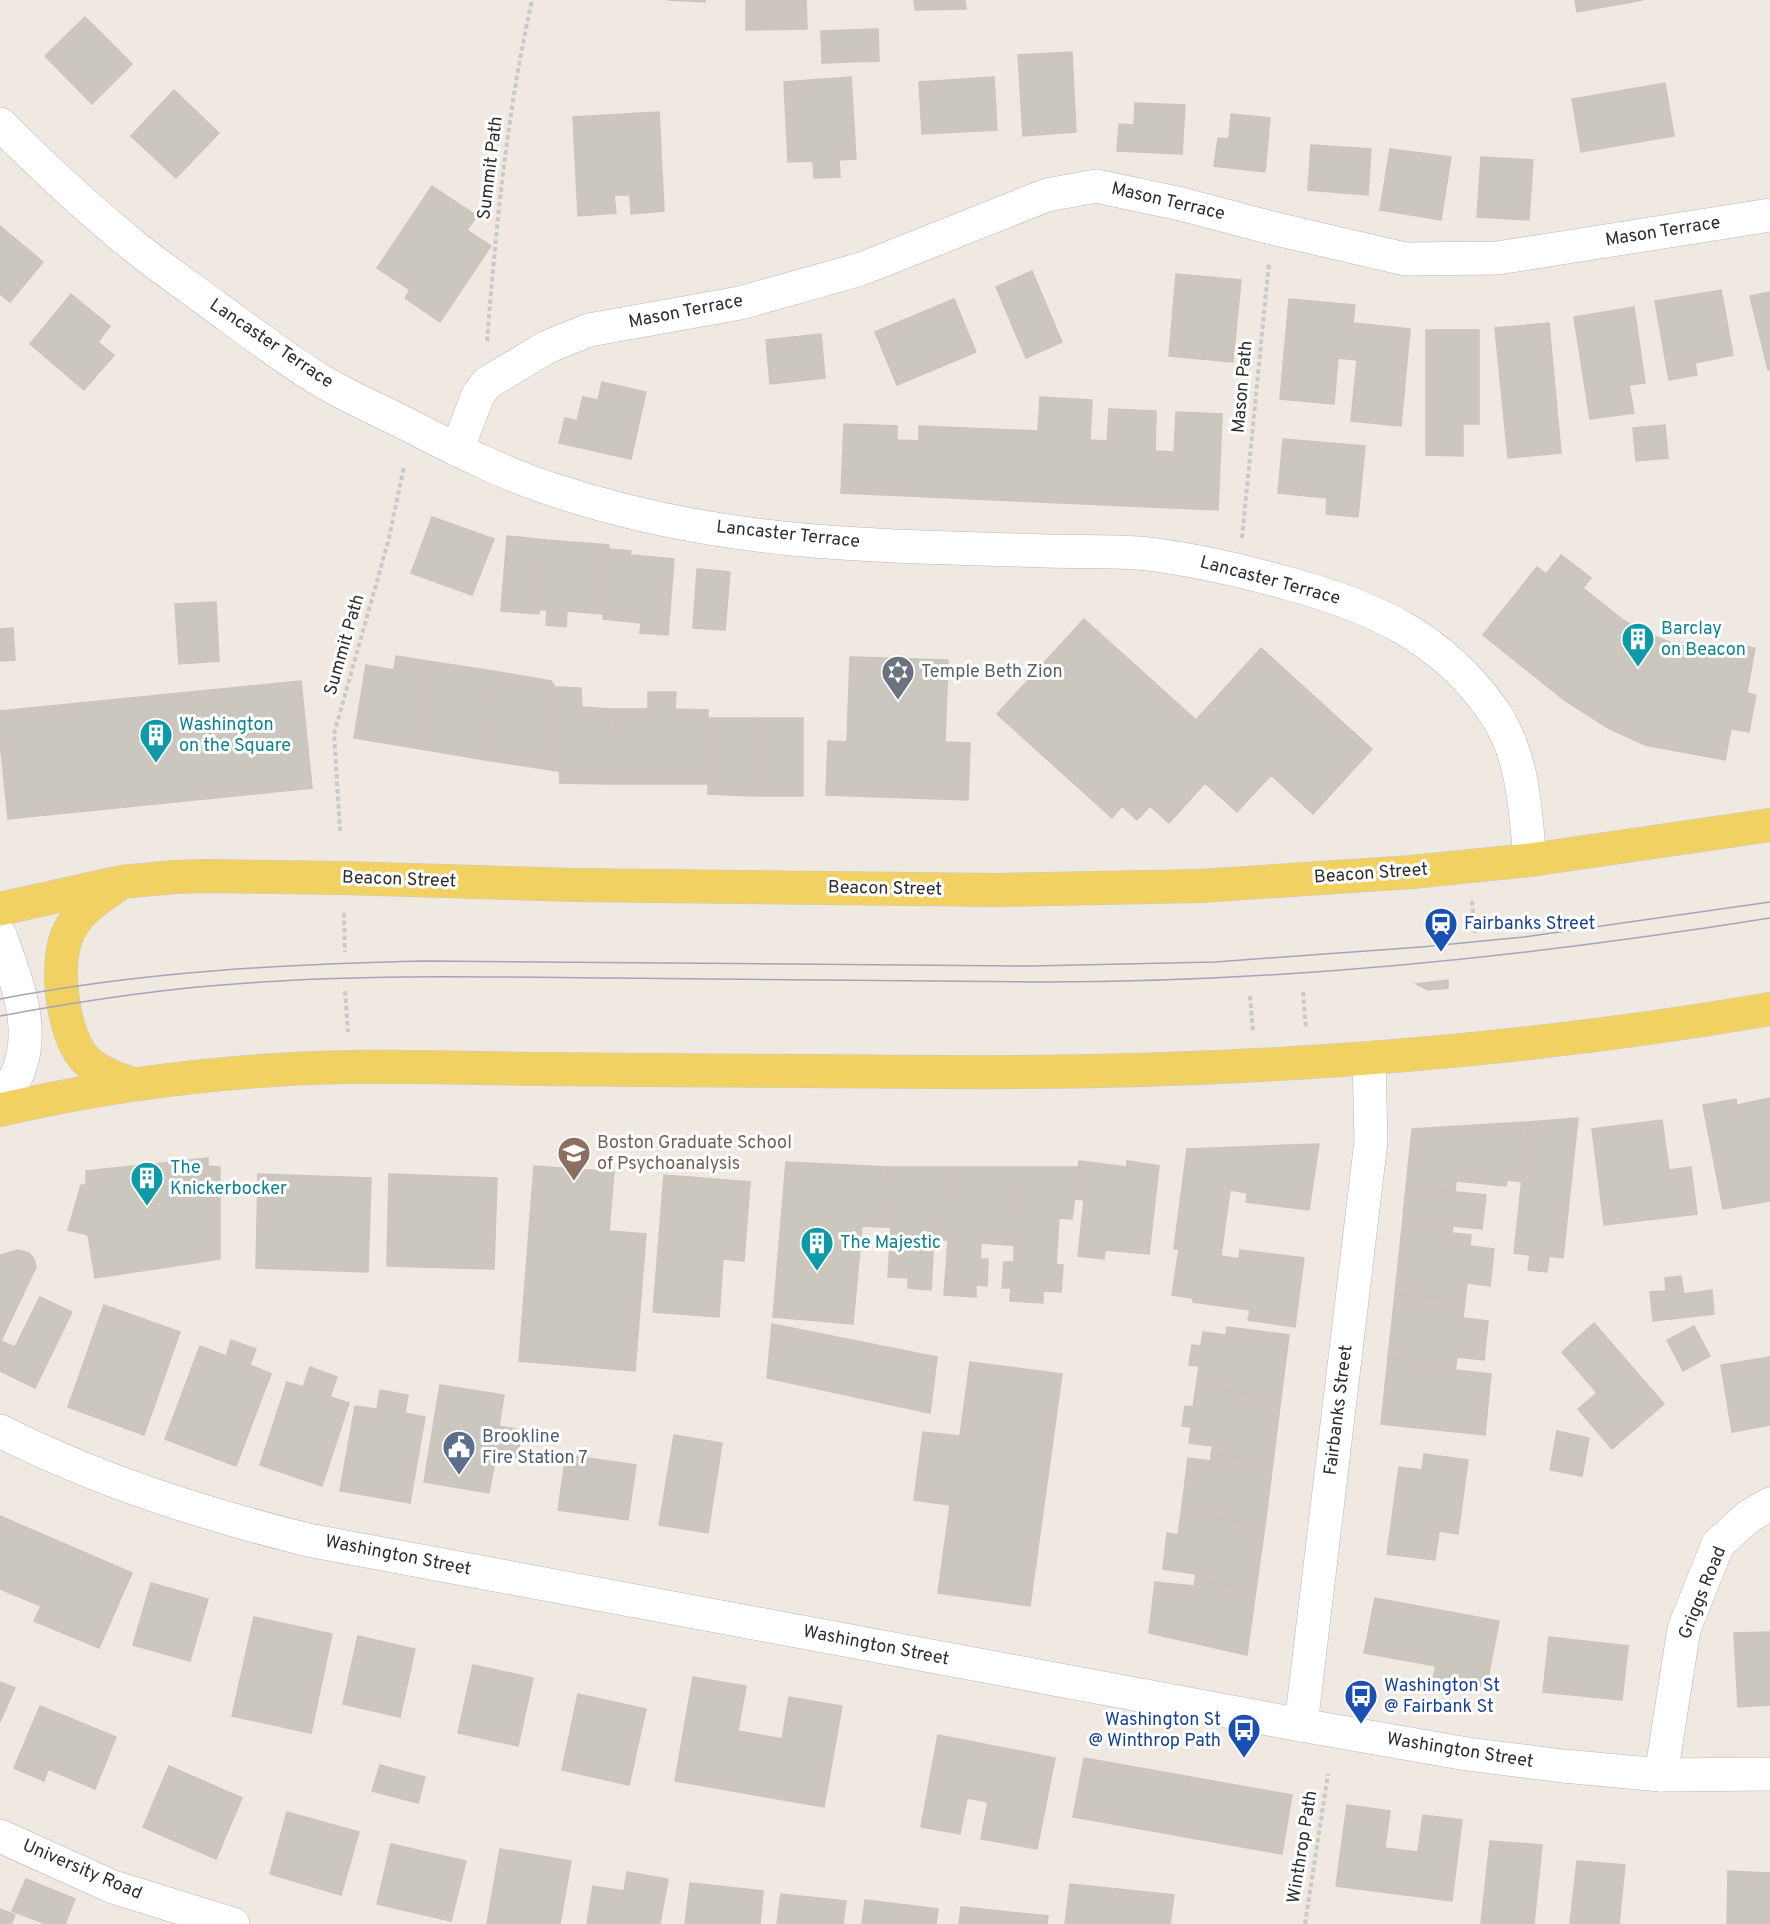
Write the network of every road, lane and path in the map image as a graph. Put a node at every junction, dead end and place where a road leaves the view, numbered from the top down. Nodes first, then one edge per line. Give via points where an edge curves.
1 (532, 0) edge
2 (0, 124) edge
3 (1770, 215) edge
4 (1272, 228) junction
5 (487, 341) dead end
6 (457, 450) junction
7 (404, 467) dead end
8 (1241, 549) dead end
9 (1770, 825) edge
10 (340, 831) dead end
11 (1530, 860) junction
12 (121, 882) junction
13 (1471, 892) dead end
14 (344, 908) dead end
15 (0, 909) edge
16 (1475, 933) dead end
17 (0, 935) edge
18 (345, 952) dead end
19 (345, 991) dead end
20 (1303, 993) dead end
21 (1250, 996) dead end
22 (1770, 1009) edge
23 (349, 1036) dead end
24 (1306, 1037) dead end
25 (1253, 1041) dead end
26 (1369, 1058) junction
27 (133, 1084) junction
28 (0, 1100) edge
29 (0, 1110) edge
30 (0, 1431) edge
31 (1770, 1504) edge
32 (1301, 1725) junction
33 (1328, 1774) dead end
34 (1770, 1774) edge
35 (1661, 1775) junction
36 (0, 1836) edge
37 (233, 1924) edge
38 (1305, 1924) edge

1 - 5 path, Summit Path via 507,140
2 - 6 street, Lancaster Terrace via 136,249 249,331 324,383
3 - 4 street, Mason Terrace via 1486,258 1405,259
4 - 6 street, Mason Terrace via 1096,186 1047,195 861,269 740,303 589,330 547,346 487,383
4 - 8 path, Mason Path
6 - 11 street, Lancaster Terrace via 553,490 694,525 794,539 1155,555 1249,573 1366,608 1425,641 1455,667 1493,710 1520,774
7 - 10 path, Summit Path via 388,542 334,734
9 - 11 main road, Beacon Street
11 - 12 main road, Beacon Street via 1142,888 575,885 223,876
12 - 15 main road, Beacon Street
12 - 27 main road via 90,904 74,923 62,950 60,971 64,1005 76,1046 86,1061 99,1070
13 - 16 path
14 - 18 path
17 - 28 street via 20,995 26,1035 19,1075
19 - 23 path
20 - 24 path
21 - 25 path
22 - 26 main road via 1596,1035
26 - 27 main road via 1074,1072 354,1068 278,1070
26 - 32 street, Fairbanks Street via 1371,1141
27 - 29 main road
30 - 32 street, Washington Street via 143,1493 242,1524 308,1539
31 - 35 street, Griggs Road via 1749,1516 1718,1544 1684,1629
32 - 35 street, Washington Street via 1467,1754
33 - 38 path, Winthrop Path
34 - 35 street, Washington Street
36 - 37 street, University Road via 113,1887

